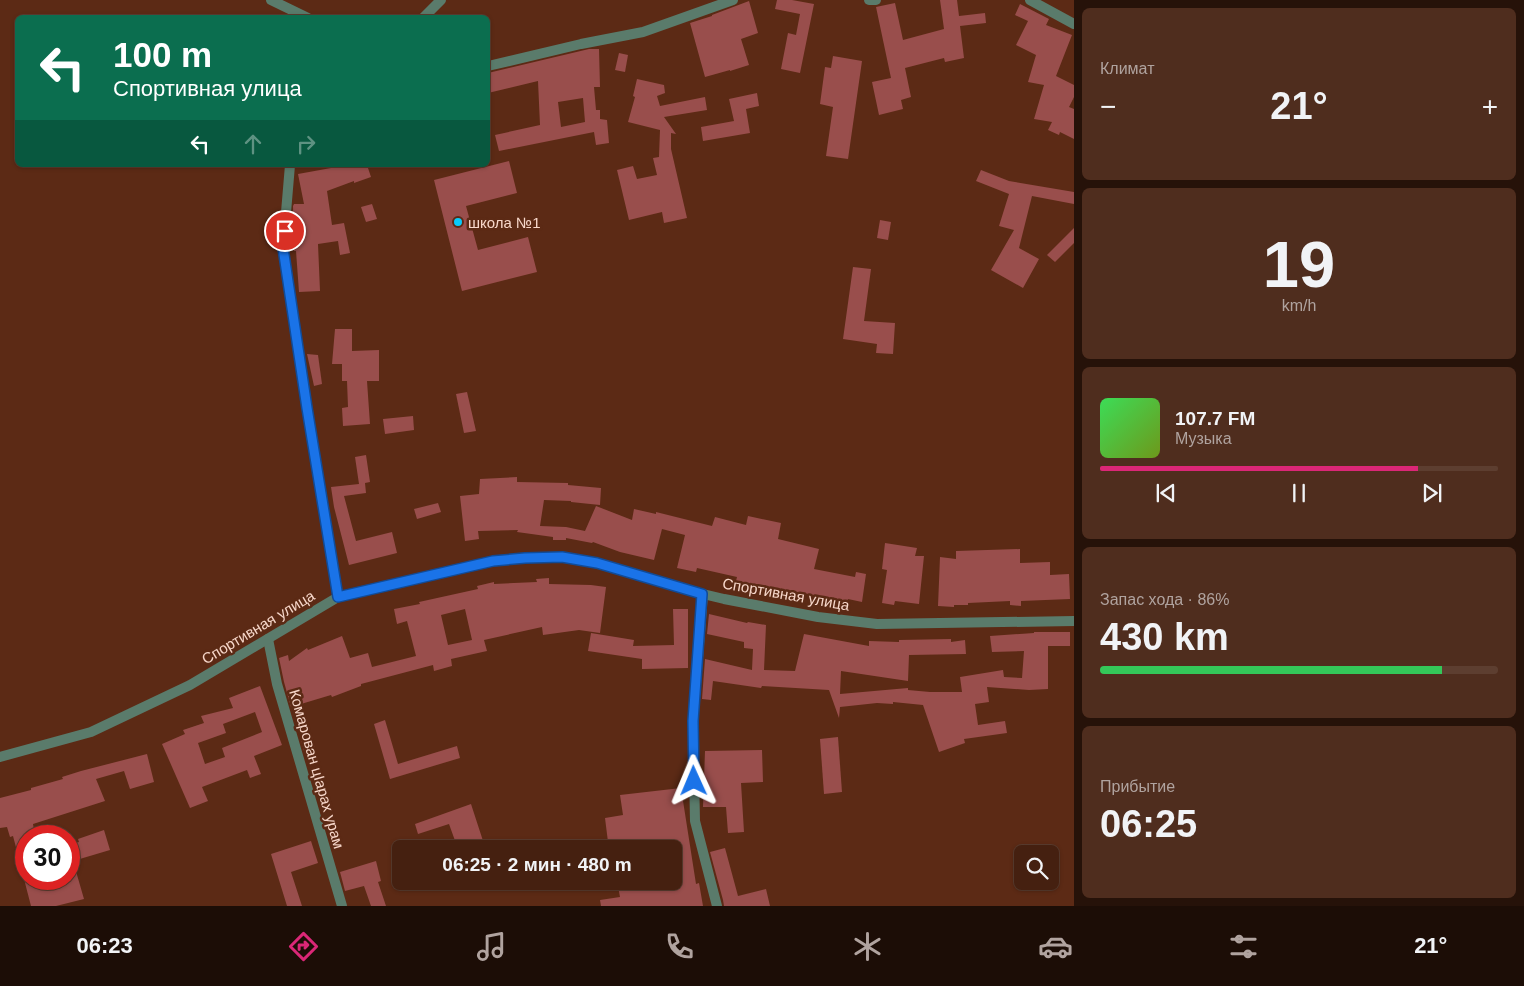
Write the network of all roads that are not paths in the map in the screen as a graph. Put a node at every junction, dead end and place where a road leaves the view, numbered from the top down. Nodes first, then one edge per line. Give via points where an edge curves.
1 (271, 0) edge
2 (441, 0) edge
3 (732, 0) edge
4 (869, 0) edge
5 (876, 0) edge
6 (1030, 0) edge
7 (304, 15) edge
8 (426, 15) edge
9 (1074, 24) edge
10 (490, 66) edge
11 (290, 167) edge
12 (702, 594) junction
13 (338, 597) junction
14 (1074, 621) edge
15 (268, 639) junction
16 (0, 758) edge
17 (342, 906) edge
18 (717, 906) edge

1 - 7 street
2 - 8 street
3 - 10 street via 643,32
4 - 5 street
6 - 9 street
11 - 13 street via 283,248
12 - 13 street, Спортивная улица via 597,563 562,557 493,561
12 - 14 street, Спортивная улица via 818,617 877,624
12 - 18 street via 693,721 695,821
13 - 15 street, Спортивная улица
15 - 16 street, Спортивная улица via 190,685 91,732
15 - 17 street, Комарован цIарах урам via 277,684

